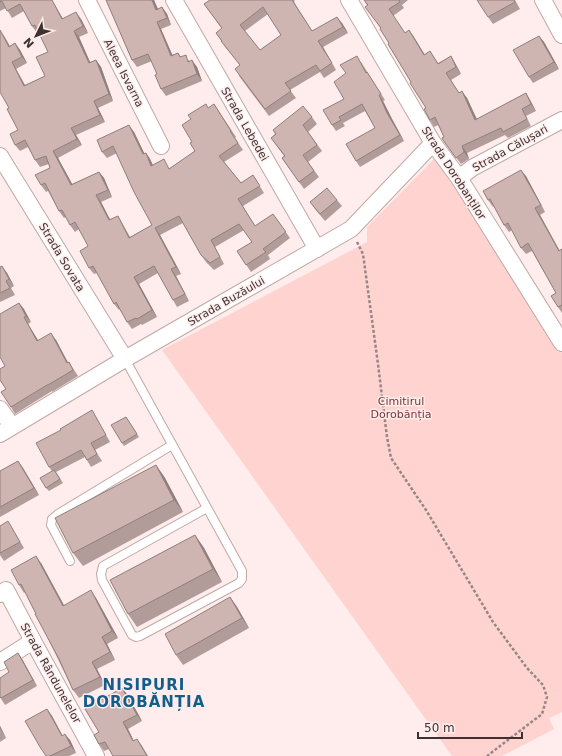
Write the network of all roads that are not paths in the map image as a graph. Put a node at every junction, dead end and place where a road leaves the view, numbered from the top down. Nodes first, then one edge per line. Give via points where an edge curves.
1 (87, 0) edge
2 (174, 0) edge
3 (349, 0) edge
4 (545, 1) edge
5 (562, 35) edge
6 (562, 120) edge
7 (433, 143) junction
8 (160, 146) dead end
9 (0, 156) edge
10 (459, 178) junction
11 (317, 249) junction
12 (557, 324) edge
13 (562, 343) edge
14 (124, 359) junction
15 (0, 409) edge
16 (6, 430) edge
17 (172, 445) junction
18 (207, 508) junction
19 (70, 561) edge
20 (3, 592) edge
21 (33, 641) junction
22 (0, 662) edge
23 (96, 756) edge

1 - 8 street, Aleea Isvarna
2 - 11 street, Strada Lebedei
3 - 7 street, Strada Dorobanților
4 - 5 street
6 - 10 street, Strada Călușari via 472,168
7 - 10 street, Strada Dorobanților
7 - 11 street, Strada Buzăului via 351,229
9 - 14 street, Strada Sovata
10 - 12 street, Strada Dorobanților
11 - 14 street, Strada Buzăului
12 - 13 street, Strada Dorobanților
14 - 16 street, Strada Buzăului
14 - 17 lane
15 - 16 street
17 - 18 lane
17 - 19 lane via 52,520 51,526
18 - 18 lane via 103,566 102,580 132,635 140,636 240,583 242,571
20 - 21 street, Strada Rândunelelor
21 - 22 street
21 - 23 street, Strada Rândunelelor

